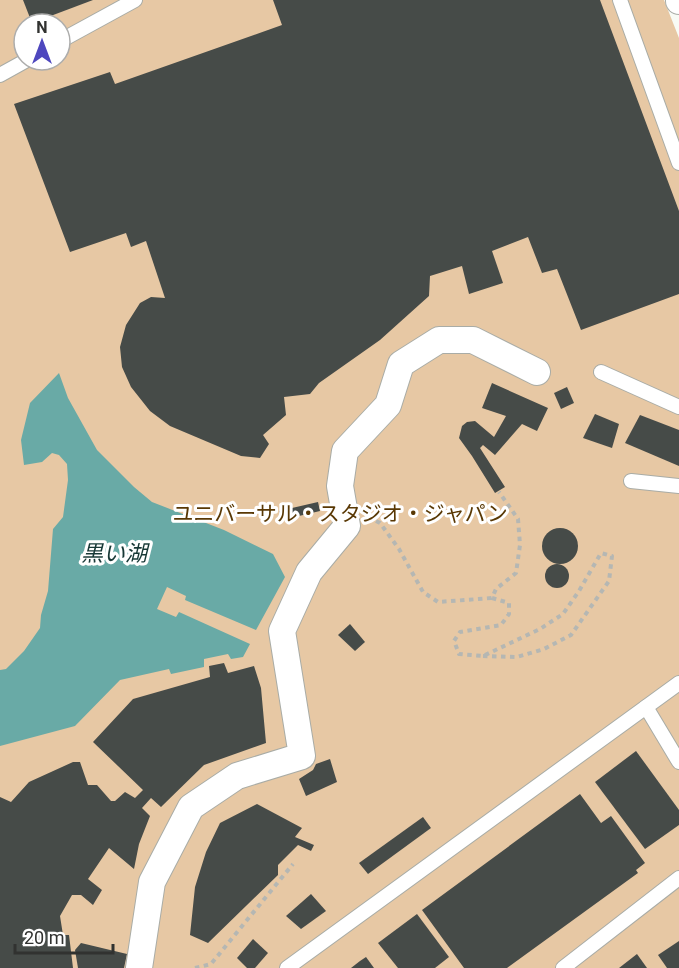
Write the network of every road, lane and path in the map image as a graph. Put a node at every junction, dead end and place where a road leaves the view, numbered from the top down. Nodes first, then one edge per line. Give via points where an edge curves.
1 (135, 0) edge
2 (620, 0) edge
3 (72, 35) edge
4 (679, 163) edge
5 (537, 372) dead end
6 (601, 372) dead end
7 (679, 407) edge
8 (631, 481) dead end
9 (679, 486) edge
10 (500, 492) dead end
11 (347, 526) junction
12 (492, 598) junction
13 (483, 656) junction
14 (679, 683) edge
15 (646, 707) junction
16 (679, 762) edge
17 (292, 864) dead end
18 (679, 879) edge
19 (139, 968) edge
20 (195, 968) edge
21 (287, 968) edge
22 (563, 968) edge

1 - 3 lane
2 - 4 lane
5 - 11 street via 473,340 439,340 401,364 388,405 345,451 340,486
6 - 7 lane
8 - 9 lane
10 - 12 path via 518,519 519,545 516,573 496,589
11 - 12 path via 371,520 380,522 423,592 438,602
11 - 19 street via 309,572 282,631 302,756 237,776 191,807 152,882
12 - 13 path via 509,603 509,614 501,625 460,632 454,641 459,654
13 - 13 path via 563,614 601,553 612,556 609,581 571,634 544,649 517,657
14 - 15 lane
15 - 16 lane
15 - 21 lane
17 - 20 path via 211,964
18 - 22 lane

